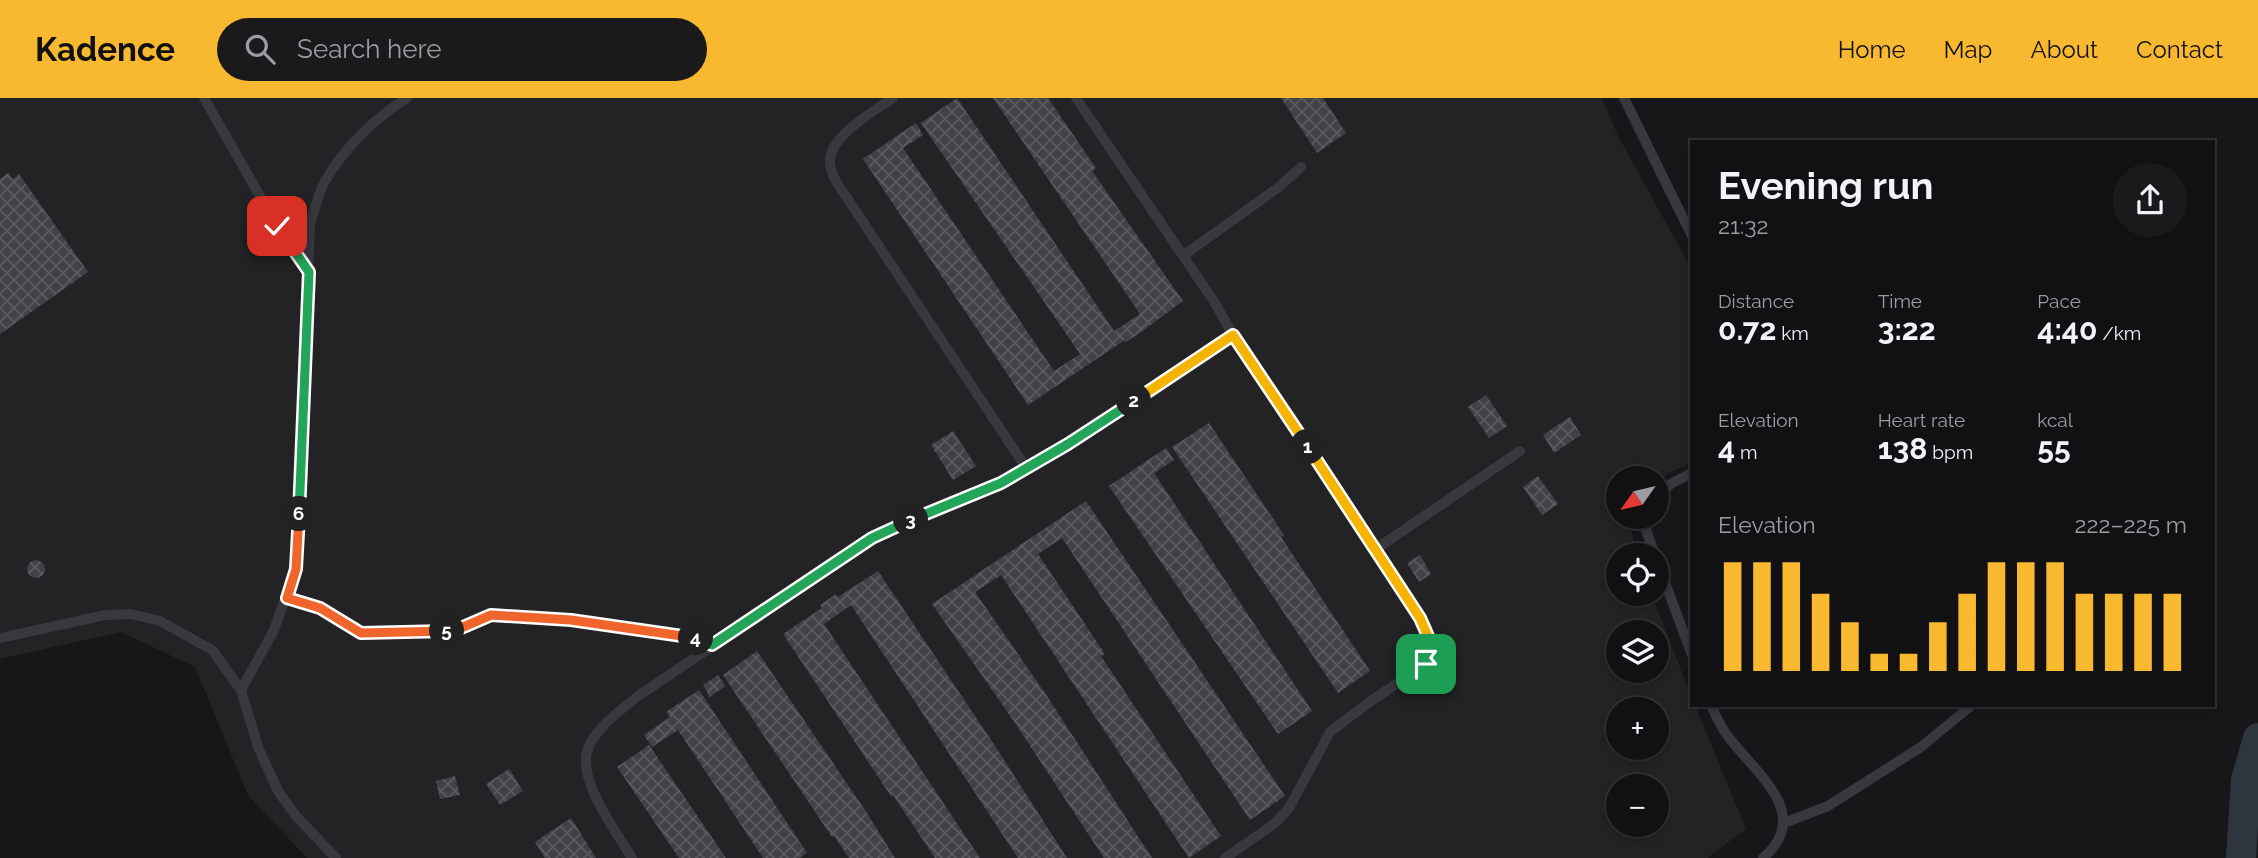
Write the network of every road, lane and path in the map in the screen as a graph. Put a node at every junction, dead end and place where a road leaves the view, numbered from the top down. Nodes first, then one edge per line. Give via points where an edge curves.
1 (204, 98) edge
2 (407, 98) edge
3 (893, 98) edge
4 (1076, 98) edge
5 (1624, 98) edge
6 (1301, 167) dead end
7 (1690, 232) edge
8 (1184, 255) junction
9 (309, 272) junction
10 (1233, 335) junction
11 (1521, 451) dead end
12 (1027, 469) junction
13 (1690, 475) edge
14 (1670, 485) edge
15 (1376, 549) junction
16 (1669, 593) edge
17 (287, 598) junction
18 (0, 638) edge
19 (712, 645) junction
20 (1690, 650) edge
21 (242, 690) junction
22 (1712, 707) edge
23 (1970, 707) edge
24 (1784, 823) junction
25 (336, 858) edge
26 (632, 858) edge
27 (1225, 858) edge
28 (1763, 858) edge

1 - 9 lane via 277,226
2 - 9 lane via 358,137 324,183 310,223
3 - 12 lane via 836,143 831,170
4 - 8 lane
5 - 7 lane
6 - 8 lane
8 - 10 lane
9 - 17 lane via 296,569
10 - 12 lane
10 - 15 lane
11 - 15 lane
12 - 19 lane via 872,538
13 - 14 lane
15 - 27 lane via 1426,630 1431,643 1426,664 1329,732 1289,808
16 - 20 lane
17 - 19 path via 320,608 361,633 454,631 491,615 571,620 694,637
17 - 21 lane
18 - 21 lane via 106,615 131,614 160,621 212,650
19 - 26 lane via 620,710 589,746 585,759 591,787
21 - 25 lane via 258,747 278,791
22 - 24 lane via 1727,736 1777,797
23 - 24 lane via 1921,747 1828,806
24 - 28 lane via 1781,838

